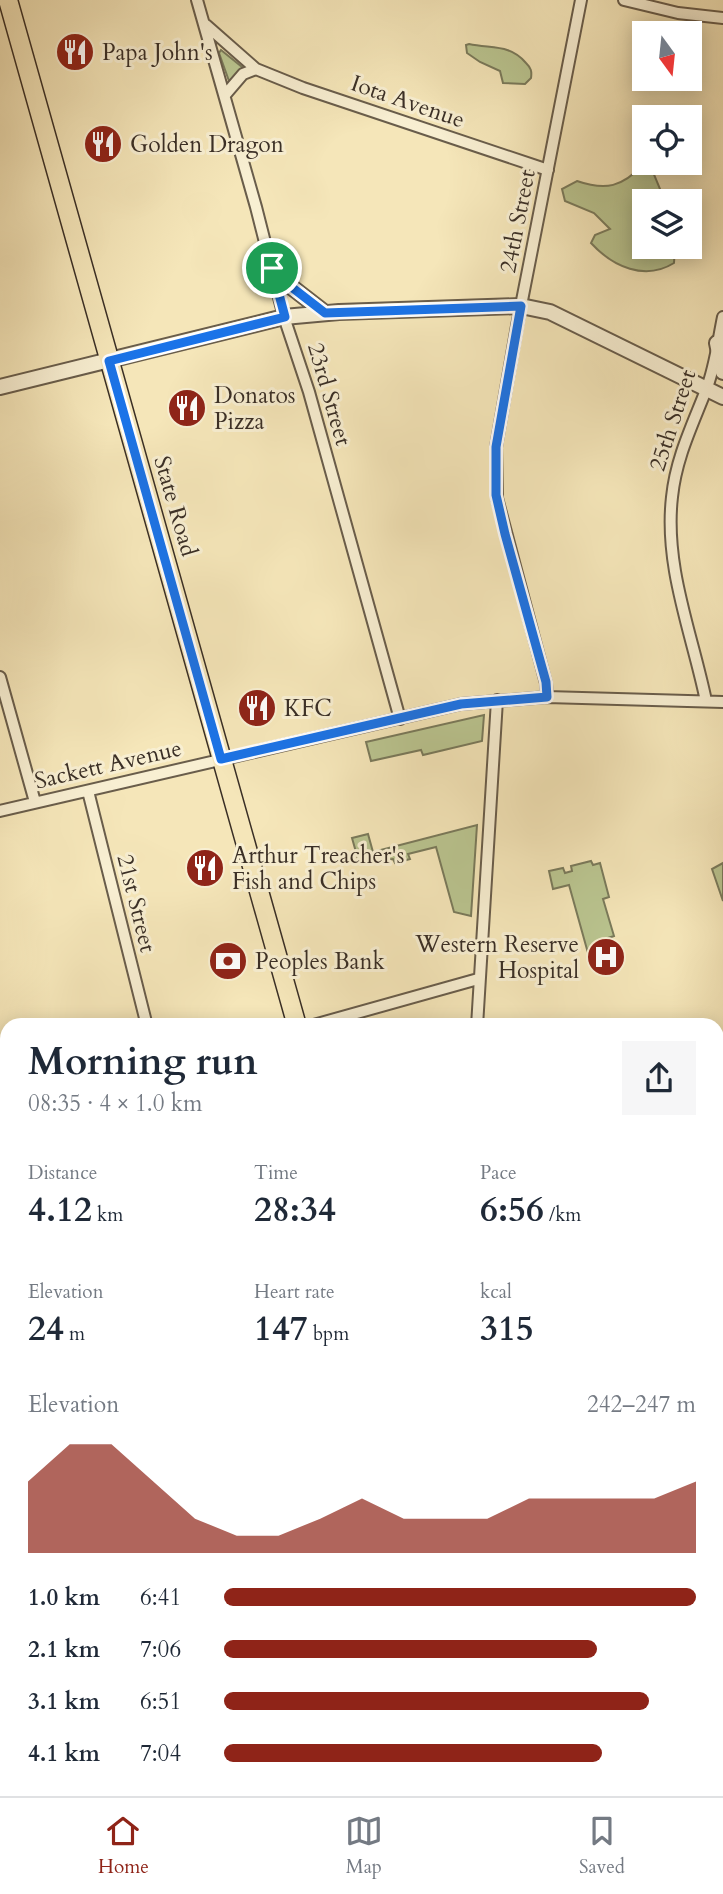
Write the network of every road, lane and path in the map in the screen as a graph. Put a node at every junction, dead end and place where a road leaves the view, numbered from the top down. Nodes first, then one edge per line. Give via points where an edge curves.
1 (8, 0) edge
2 (197, 0) edge
3 (581, 0) edge
4 (624, 0) edge
5 (723, 18) edge
6 (204, 23) junction
7 (256, 69) junction
8 (225, 95) junction
9 (548, 170) junction
10 (272, 268) junction
11 (521, 306) junction
12 (325, 313) junction
13 (285, 317) junction
14 (723, 317) edge
15 (717, 343) junction
16 (109, 361) junction
17 (723, 372) edge
18 (0, 387) edge
19 (707, 388) junction
20 (723, 397) edge
21 (0, 677) edge
22 (547, 697) junction
23 (497, 701) junction
24 (706, 701) junction
25 (723, 702) edge
26 (400, 719) junction
27 (221, 759) junction
28 (88, 791) junction
29 (34, 802) junction
30 (0, 811) edge
31 (478, 979) junction
32 (145, 1018) edge
33 (295, 1018) edge
34 (339, 1018) edge
35 (477, 1018) edge

1 - 16 main road, State Road
2 - 6 street, 23rd Street
3 - 9 street, 24th Street
4 - 5 street
6 - 7 street, Iota Avenue
6 - 8 street, 23rd Street
7 - 8 street via 243,74
7 - 9 street, Iota Avenue
8 - 10 street, 23rd Street
9 - 11 street, 24th Street
10 - 12 street
10 - 13 street, 23rd Street
11 - 12 street
11 - 19 street via 550,312
11 - 22 street, 24th Street via 496,447 496,495
12 - 13 street
13 - 16 street
13 - 26 street, 23rd Street
14 - 15 street, 25th Street
15 - 17 street
15 - 19 street, 25th Street
16 - 18 street
16 - 27 main road, State Road
19 - 20 street
19 - 24 street, 25th Street via 681,451 670,522 674,572
21 - 29 street
22 - 23 street, Sackett Avenue
22 - 24 street, Sackett Avenue
23 - 26 street, Sackett Avenue via 461,704
23 - 31 street
24 - 25 street, Sackett Avenue
26 - 27 street, Sackett Avenue
27 - 28 street, Sackett Avenue
27 - 33 main road, State Road
28 - 29 street, Sackett Avenue
28 - 32 street, 21st Street
29 - 30 street, Sackett Avenue
31 - 34 street
31 - 35 street

